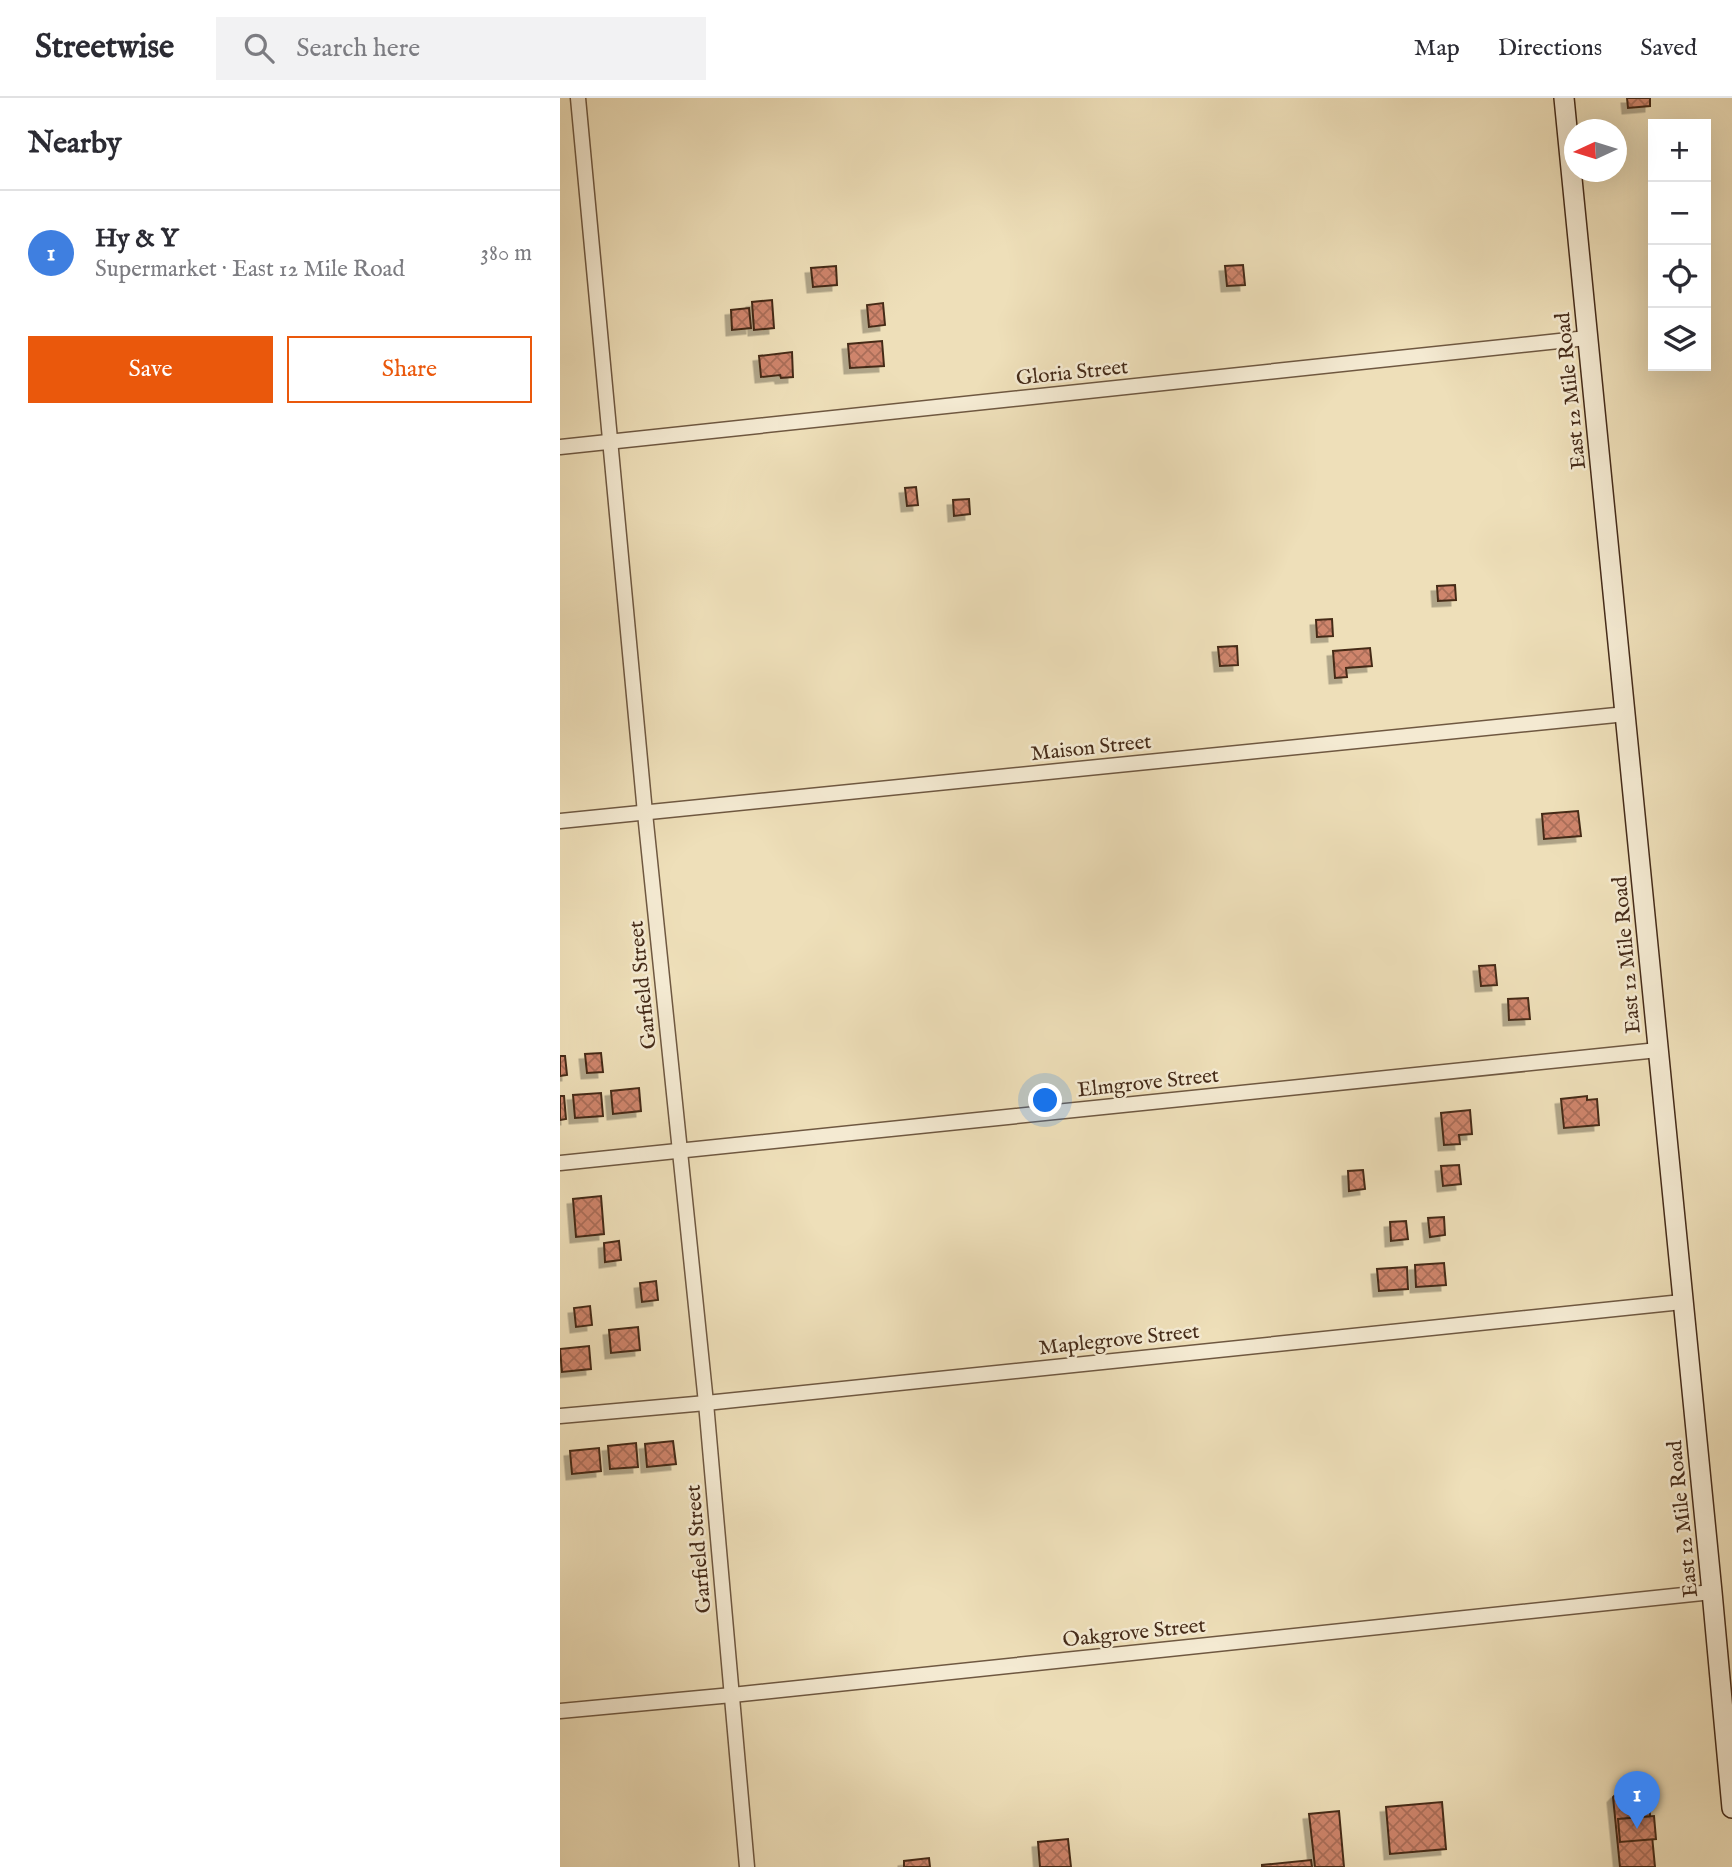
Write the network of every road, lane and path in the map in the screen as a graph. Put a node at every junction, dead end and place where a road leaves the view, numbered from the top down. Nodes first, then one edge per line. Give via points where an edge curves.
1 (578, 98) edge
2 (1564, 98) edge
3 (1587, 338) junction
4 (612, 442) junction
5 (560, 447) edge
6 (1626, 714) junction
7 (645, 813) junction
8 (560, 821) edge
9 (1658, 1050) junction
10 (681, 1151) junction
11 (560, 1163) edge
12 (1682, 1302) junction
13 (706, 1403) junction
14 (560, 1416) edge
15 (1712, 1592) junction
16 (732, 1695) junction
17 (560, 1711) edge
18 (1732, 1808) edge
19 (747, 1867) edge

1 - 4 street, Garfield Street
2 - 3 main road, East 12 Mile Road
3 - 4 street, Gloria Street
3 - 6 main road, East 12 Mile Road
4 - 5 street, Gloria Street
4 - 7 street, Garfield Street
6 - 7 street, Maison Street
6 - 9 main road, East 12 Mile Road
7 - 8 street, Maison Street
7 - 10 street, Garfield Street
9 - 10 street, Elmgrove Street
9 - 12 main road, East 12 Mile Road
10 - 11 street, Elmgrove Street
10 - 13 street, Garfield Street
12 - 13 street, Maplegrove Street
12 - 15 main road, East 12 Mile Road
13 - 14 street, Maplegrove Street
13 - 16 street, Garfield Street
15 - 16 street, Oakgrove Street
15 - 18 main road, East 12 Mile Road
16 - 17 street, Oakgrove Street
16 - 19 street, Garfield Street

